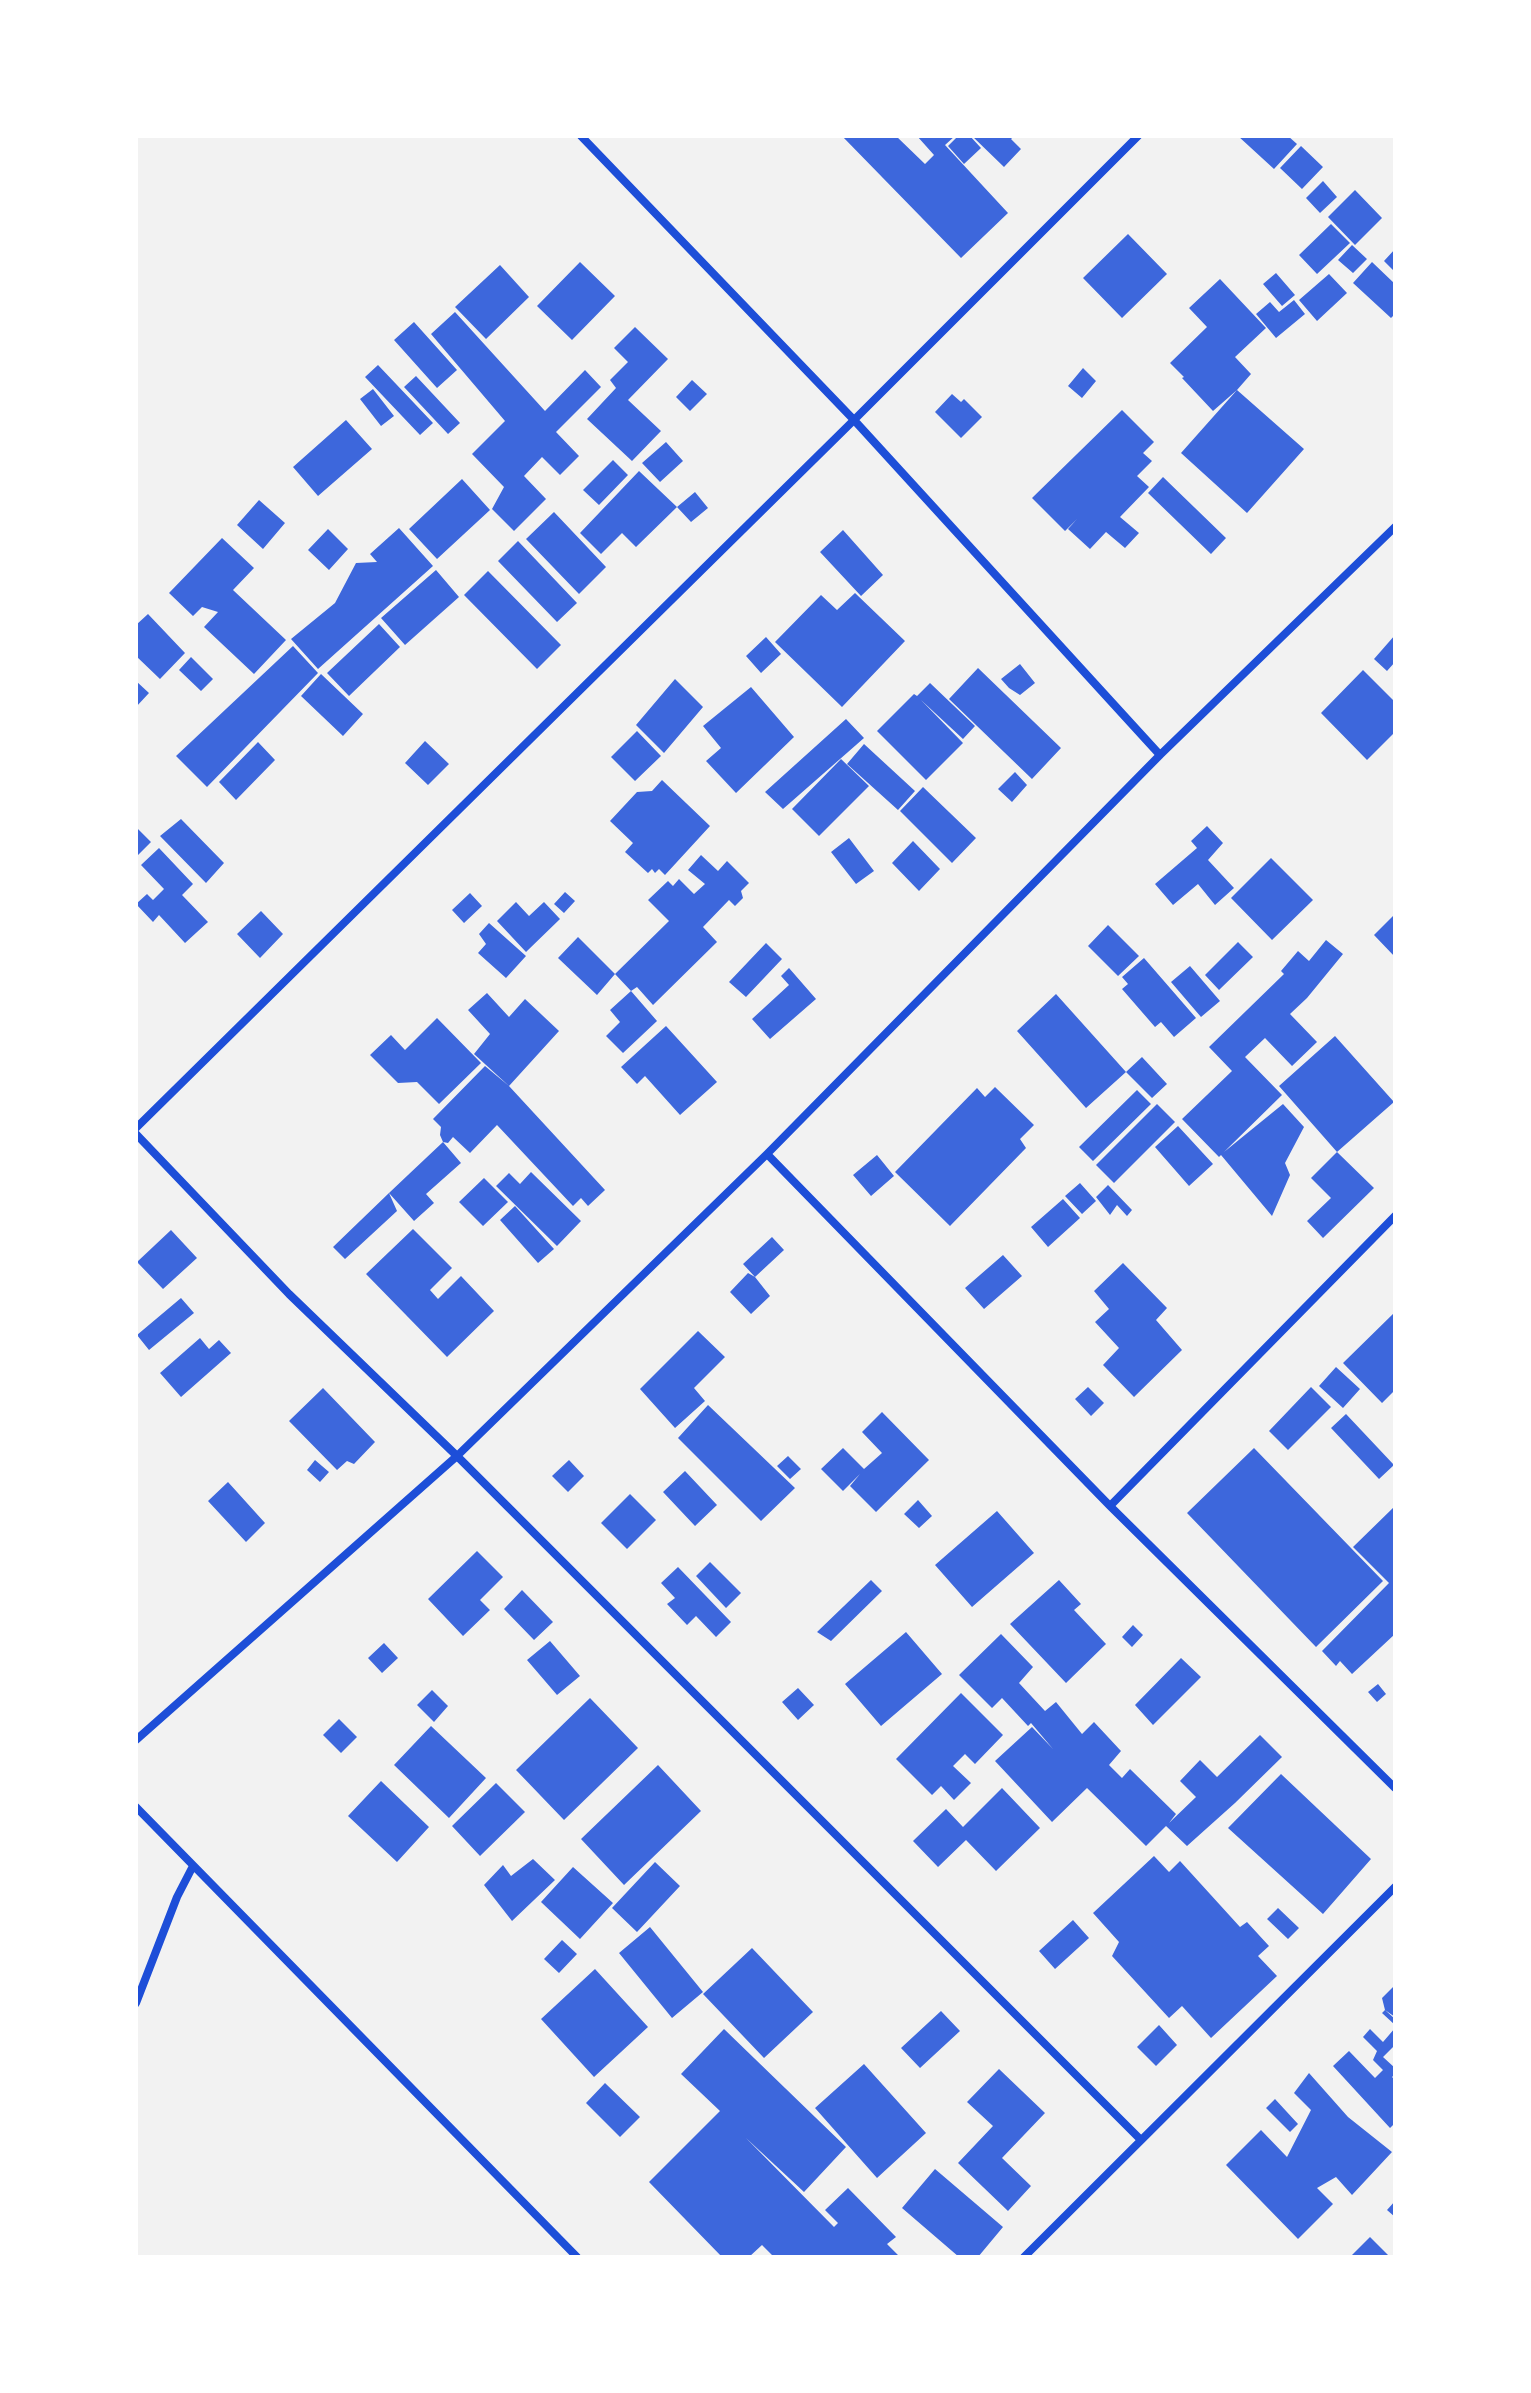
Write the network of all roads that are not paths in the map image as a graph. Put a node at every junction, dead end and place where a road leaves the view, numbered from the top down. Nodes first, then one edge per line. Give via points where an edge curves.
1 (581, 136) edge
2 (1138, 136) edge
3 (854, 420) junction
4 (1395, 527) edge
5 (1160, 755) junction
6 (136, 1131) edge
7 (767, 1154) junction
8 (1395, 1216) edge
9 (457, 1456) junction
10 (1110, 1506) junction
11 (136, 1740) edge
12 (1395, 1788) edge
13 (136, 1807) edge
14 (193, 1866) junction
15 (1395, 1887) edge
16 (136, 2003) edge
17 (1141, 2140) junction
18 (577, 2257) edge
19 (1024, 2257) edge

1 - 3 street
2 - 3 street
3 - 5 street
3 - 6 street
4 - 5 street
5 - 7 street
6 - 9 street via 289,1294
7 - 9 street
7 - 10 street
8 - 10 street
9 - 11 street
9 - 17 street
10 - 12 street
13 - 14 street
14 - 16 street
14 - 18 street
15 - 17 street
17 - 19 street

